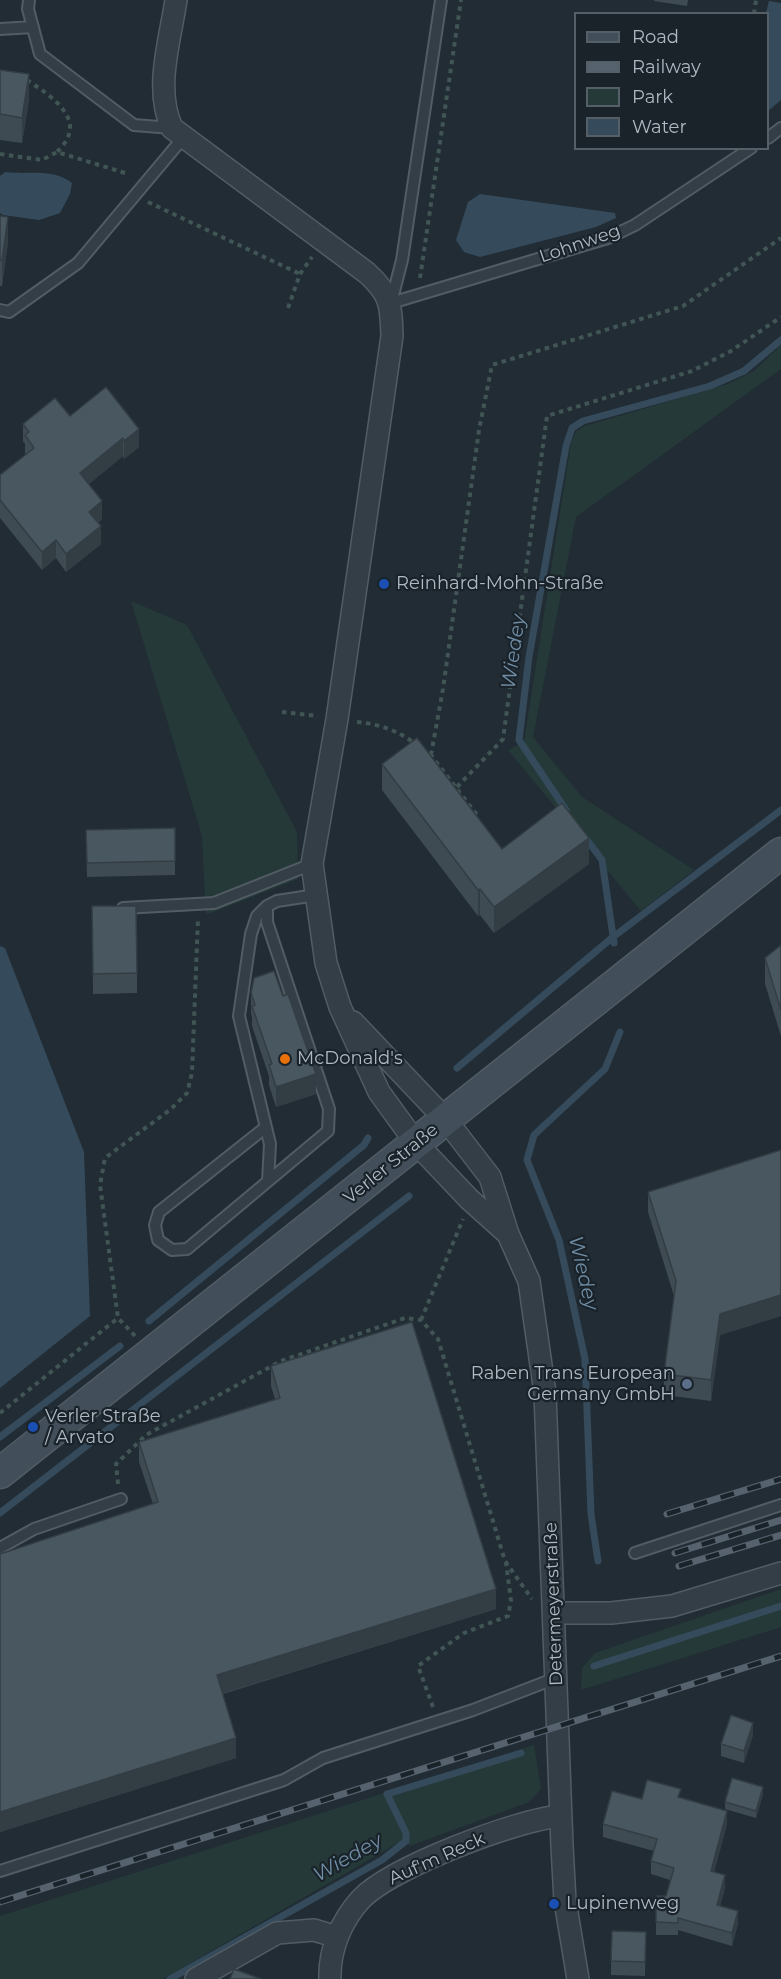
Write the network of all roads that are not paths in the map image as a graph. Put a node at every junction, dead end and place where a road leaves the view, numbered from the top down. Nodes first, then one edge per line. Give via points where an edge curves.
1 (30, 0) edge
2 (176, 0) edge
3 (441, 0) edge
4 (33, 27) junction
5 (0, 29) edge
6 (781, 128) edge
7 (178, 133) junction
8 (769, 137) edge
9 (749, 150) edge
10 (391, 303) junction
11 (0, 310) edge
12 (781, 853) edge
13 (312, 864) junction
14 (316, 895) junction
15 (267, 906) junction
16 (111, 909) edge
17 (340, 1008) junction
18 (446, 1120) junction
19 (266, 1127) junction
20 (416, 1143) junction
21 (268, 1181) junction
22 (508, 1234) junction
23 (0, 1473) edge
24 (120, 1499) road end
25 (781, 1505) edge
26 (0, 1548) edge
27 (635, 1553) dead end
28 (781, 1573) edge
29 (554, 1613) junction
30 (556, 1678) junction
31 (560, 1816) junction
32 (0, 1871) edge
33 (337, 1937) junction
34 (196, 1979) edge
35 (330, 1979) edge
36 (578, 1979) edge

1 - 4 lane
2 - 7 street via 163,93 164,111
3 - 10 lane via 402,260
4 - 5 lane
4 - 7 lane via 40,54 134,125
6 - 8 lane
7 - 10 street via 374,280
7 - 11 lane via 134,196 78,262 9,312
9 - 10 lane, Lohnweg via 635,225 608,238
10 - 13 street via 392,336
12 - 18 main road, Verler Straße
13 - 14 street
13 - 16 lane via 214,903
14 - 15 lane
14 - 17 street via 326,963
15 - 19 lane via 257,916 250,934 239,1016
15 - 21 lane via 267,922 329,1108 330,1123 328,1131
17 - 18 street
17 - 20 street via 379,1092
18 - 20 main road, Verler Straße
18 - 22 street, Determeyerstraße via 490,1177
19 - 21 lane via 270,1144
19 - 21 lane via 159,1212 155,1225 158,1240 172,1250 187,1249
20 - 22 street, Determeyerstraße
20 - 23 main road, Verler Straße
22 - 29 street, Determeyerstraße via 529,1281 545,1393
24 - 26 lane via 34,1529
25 - 27 lane
28 - 29 street via 672,1606 611,1613
29 - 30 street, Determeyerstraße
30 - 31 street, Determeyerstraße
30 - 32 lane via 322,1758 284,1780
31 - 33 street, Auf'm Reck via 479,1838 399,1872 361,1900
31 - 36 street, Determeyerstraße via 565,1901
33 - 34 street via 314,1929 277,1933
33 - 35 street, Auf'm Reck

